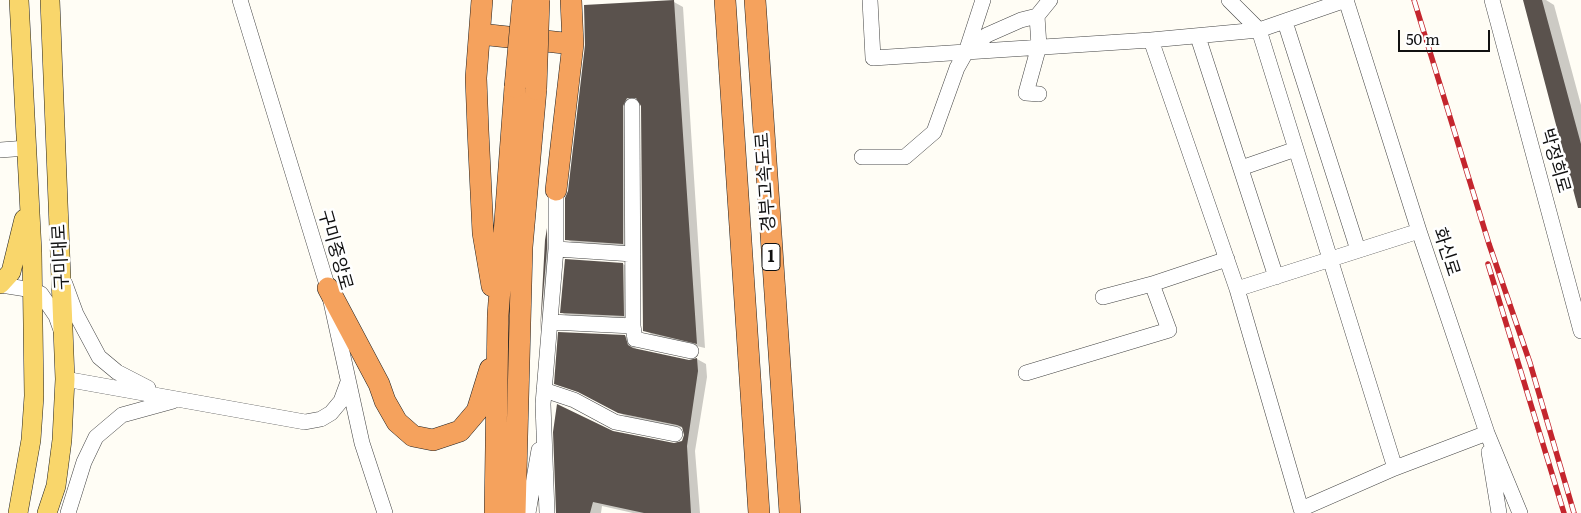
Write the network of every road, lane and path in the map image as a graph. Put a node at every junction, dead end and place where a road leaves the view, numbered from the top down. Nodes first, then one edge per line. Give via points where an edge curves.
1 (19, 0) edge
2 (50, 0) edge
3 (240, 0) edge
4 (482, 0) edge
5 (523, 0) edge
6 (539, 0) edge
7 (572, 0) edge
8 (725, 0) edge
9 (754, 0) edge
10 (870, 0) edge
11 (983, 0) edge
12 (1050, 0) edge
13 (1229, 0) edge
14 (1346, 0) edge
15 (1492, 0) edge
16 (1037, 16) junction
17 (1285, 22) junction
18 (1259, 30) junction
19 (480, 34) junction
20 (1198, 36) junction
21 (1151, 40) junction
22 (573, 44) junction
23 (1039, 46) junction
24 (52, 47) junction
25 (22, 49) junction
26 (966, 52) junction
27 (525, 88) junction
28 (1039, 94) dead end
29 (632, 106) dead end
30 (27, 148) junction
31 (1296, 149) junction
32 (0, 150) edge
33 (862, 157) dead end
34 (1242, 168) junction
35 (556, 190) joint
36 (29, 191) junction
37 (1419, 231) junction
38 (556, 249) junction
39 (1358, 250) junction
40 (633, 254) junction
41 (1227, 259) junction
42 (1330, 260) junction
43 (62, 274) junction
44 (1276, 277) junction
45 (0, 284) edge
46 (1152, 284) junction
47 (328, 288) junction
48 (1237, 289) junction
49 (33, 290) junction
50 (1103, 297) dead end
51 (498, 316) junction
52 (550, 322) junction
53 (633, 326) junction
54 (1581, 332) edge
55 (64, 343) junction
56 (497, 348) junction
57 (691, 351) dead end
58 (1026, 373) dead end
59 (65, 379) junction
60 (348, 382) junction
61 (544, 397) junction
62 (182, 400) junction
63 (544, 423) junction
64 (1487, 433) junction
65 (676, 434) dead end
66 (60, 452) junction
67 (1395, 468) junction
68 (1498, 508) edge
69 (1301, 511) edge
70 (1519, 511) edge
71 (18, 513) edge
72 (47, 513) edge
73 (62, 513) edge
74 (68, 513) edge
75 (384, 513) edge
76 (495, 513) edge
77 (515, 513) edge
78 (528, 513) edge
79 (547, 513) edge
80 (758, 513) edge
81 (790, 513) edge

1 - 25 main road, 구미대로
2 - 24 main road, 구미대로
3 - 47 street, 구미중앙로
4 - 19 highway
5 - 27 highway, bridge
6 - 27 highway, bridge
7 - 22 highway
8 - 80 highway, 경부고속도로 / 1
9 - 81 highway, 경부고속도로 / 1
10 - 26 street via 873,58
11 - 26 street
12 - 16 street
13 - 18 street
14 - 17 street
14 - 37 street, 화신로
15 - 54 street, 박정희로
16 - 23 street
16 - 26 street via 987,35
17 - 18 street
17 - 39 street
18 - 20 street
18 - 31 street
19 - 22 highway
19 - 51 highway via 476,78 483,233
20 - 21 street
20 - 34 street
21 - 23 street
21 - 41 street
22 - 35 highway
23 - 26 street
23 - 28 street via 1026,93
24 - 25 main road
24 - 43 main road, 구미대로
25 - 30 main road, 구미대로
26 - 33 street via 934,132 905,157
27 - 51 highway
27 - 77 highway
29 - 40 street
30 - 32 street
30 - 36 main road, 구미대로
31 - 34 street
31 - 42 street
34 - 44 street
35 - 38 street
36 - 45 main road via 14,265
36 - 49 main road, 구미대로
37 - 39 street
37 - 64 street, 화신로
38 - 40 street
38 - 52 street
39 - 42 street
40 - 53 street
41 - 46 street
41 - 48 street
42 - 44 street
42 - 67 street
43 - 55 main road, 구미대로
43 - 62 street via 76,314 99,357 137,385
44 - 48 street
45 - 49 street
46 - 50 street
46 - 58 street via 1169,330
47 - 56 highway via 397,422 413,436 433,440 460,431 477,411
47 - 60 street, 구미중앙로
48 - 69 street
49 - 55 street via 48,302
49 - 71 main road, 구미대로 via 34,396 31,440
51 - 56 highway
52 - 53 street
52 - 61 street
53 - 57 street via 635,339
55 - 59 main road, 구미대로
56 - 76 highway
59 - 62 street
59 - 66 main road, 구미대로
60 - 62 street via 341,401 331,413 305,422
60 - 75 street, 구미중앙로 via 362,443
61 - 63 street
61 - 65 street via 574,400 615,422
62 - 74 street via 122,415 96,437 84,462
63 - 78 street
63 - 79 street
64 - 67 street
64 - 68 street
64 - 70 street, 화신로
66 - 72 main road, 구미대로 via 56,486
66 - 73 main road
67 - 69 street

